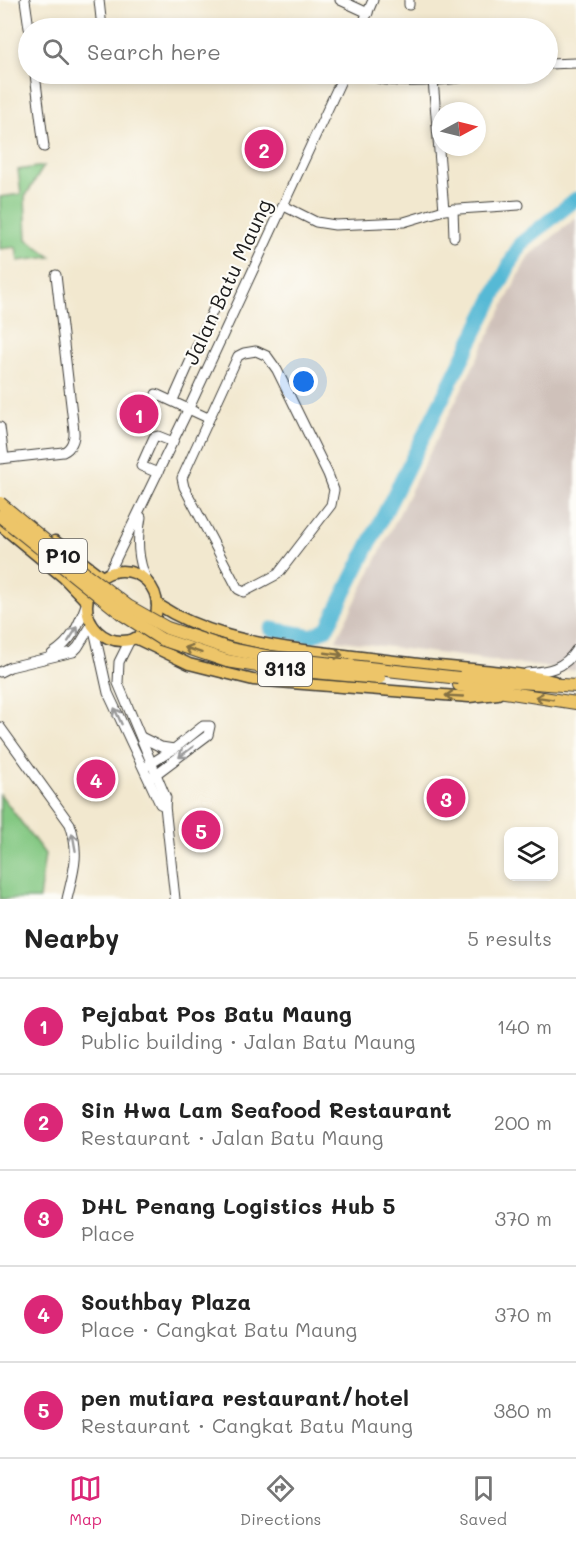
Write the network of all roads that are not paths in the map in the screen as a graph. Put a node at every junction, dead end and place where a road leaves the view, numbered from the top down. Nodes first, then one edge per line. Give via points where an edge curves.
1 (25, 0) edge
2 (99, 0) edge
3 (340, 0) edge
4 (373, 0) edge
5 (368, 13) junction
6 (28, 18) edge
7 (101, 18) edge
8 (366, 18) edge
9 (576, 63) edge
10 (558, 64) edge
11 (36, 84) edge
12 (339, 84) edge
13 (434, 84) edge
14 (44, 147) dead end
15 (519, 205) dead end
16 (284, 206) junction
17 (448, 210) junction
18 (454, 237) dead end
19 (56, 275) dead end
20 (214, 308) dead end
21 (156, 394) dead end
22 (195, 396) junction
23 (173, 400) junction
24 (214, 404) junction
25 (189, 408) junction
26 (208, 417) junction
27 (0, 428) edge
28 (173, 442) junction
29 (2, 459) edge
30 (158, 473) junction
31 (0, 501) edge
32 (143, 506) junction
33 (0, 516) edge
34 (0, 525) edge
35 (105, 575) junction
36 (147, 580) junction
37 (87, 602) junction
38 (157, 604) junction
39 (125, 610) junction
40 (93, 624) junction
41 (235, 637) junction
42 (133, 639) junction
43 (576, 650) edge
44 (47, 657) junction
45 (0, 672) edge
46 (525, 674) junction
47 (235, 676) junction
48 (459, 682) junction
49 (574, 686) edge
50 (512, 693) junction
51 (576, 703) edge
52 (0, 727) edge
53 (139, 735) junction
54 (174, 749) junction
55 (151, 764) junction
56 (142, 769) junction
57 (157, 774) junction
58 (147, 780) junction
59 (165, 806) junction
60 (67, 899) edge
61 (175, 899) edge

1 - 6 street
2 - 7 street
3 - 5 street
4 - 5 street
5 - 8 street
9 - 10 street
11 - 14 street
12 - 16 street, Jalan Batu Maung
13 - 17 street
15 - 17 street
16 - 17 street via 316,222 335,225 404,222
16 - 22 street, Jalan Batu Maung
17 - 18 street
19 - 29 street via 73,440 67,450
20 - 23 street
21 - 23 street
22 - 24 street
22 - 25 street, Jalan Batu Maung
23 - 25 street
24 - 26 street
24 - 26 street via 238,356 256,351 267,356 285,385 334,490 331,505 278,574 244,592 238,589 182,483
25 - 26 street
25 - 28 street, Jalan Batu Maung
27 - 29 street
28 - 30 street, Jalan Batu Maung
28 - 30 street via 154,437 141,466
30 - 32 street, Jalan Batu Maung
31 - 35 main road
31 - 39 highway, P10, bridge
32 - 35 street, Jalan Batu Maung
32 - 36 street, Jalan Batu Maung via 138,551
33 - 39 highway, P10, bridge
34 - 37 main road
35 - 36 main road via 130,571
35 - 37 main road via 90,592
36 - 38 main road
37 - 40 main road
44 -> 37 street via 74,634
38 - 41 main road via 177,617
38 - 42 main road via 154,621
39 - 48 highway, 3113, bridge via 230,649
40 - 42 main road via 108,638
40 - 44 street via 73,652
56 -> 40 street via 108,693
41 -> 46 main road via 351,656
41 - 47 main road via 221,642 215,652 219,665
42 - 47 main road via 189,664
42 - 53 street via 119,662 118,683
43 - 46 street via 559,668
44 - 45 street
46 - 49 main road
50 -> 47 main road via 469,696 396,692
48 - 49 highway, 3113
48 - 50 highway, 3113
51 -> 50 highway, 3113
60 -> 52 street via 76,857 69,824
53 - 54 street via 149,743
53 - 55 street
54 - 55 street
54 -> 57 street via 203,726 210,726 208,735
55 - 56 street
55 - 57 street
56 - 58 street
57 - 58 street
57 - 59 street
58 - 59 street
59 - 61 street

